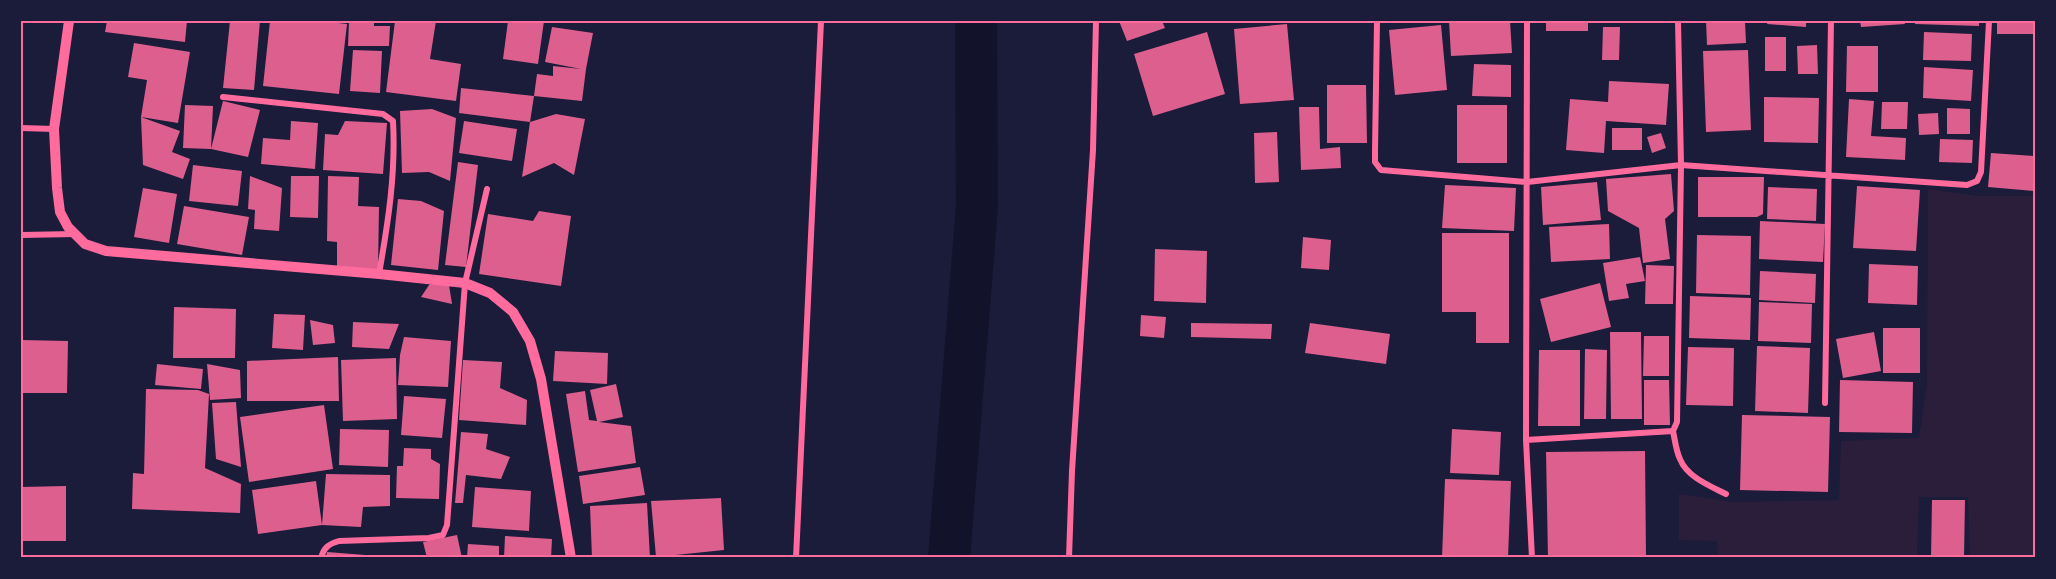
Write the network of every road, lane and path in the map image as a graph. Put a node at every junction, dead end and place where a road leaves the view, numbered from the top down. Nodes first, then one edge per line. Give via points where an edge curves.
1 (69, 21) edge
2 (821, 21) edge
3 (1096, 21) edge
4 (1377, 21) edge
5 (1527, 21) edge
6 (1678, 21) edge
7 (1831, 21) edge
8 (1989, 21) edge
9 (224, 97) dead end
10 (21, 128) edge
11 (54, 129) junction
12 (1680, 165) junction
13 (1830, 174) junction
14 (1527, 182) junction
15 (487, 189) dead end
16 (76, 234) junction
17 (21, 235) edge
18 (379, 274) junction
19 (465, 283) junction
20 (1825, 403) dead end
21 (1673, 431) junction
22 (1526, 440) junction
23 (1726, 494) dead end
24 (321, 558) edge
25 (571, 558) edge
26 (796, 558) edge
27 (1069, 558) edge
28 (1532, 558) edge

1 - 11 street
2 - 26 street
3 - 27 street via 1093,150
4 - 14 street via 1378,167 1385,171
5 - 14 street
6 - 12 street
7 - 13 street
8 - 13 street via 1981,172 1977,181 1967,184
9 - 18 street via 384,114 393,121 391,208
10 - 11 street
11 - 16 street via 60,212
12 - 13 street
12 - 14 street
12 - 21 street via 1677,422
13 - 20 street
14 - 22 street
15 - 19 street
16 - 17 street
16 - 18 street via 85,244 106,251
18 - 19 street
19 - 24 street via 447,525 443,535 339,541 328,544
19 - 25 street via 490,293 513,312 530,341 541,380
21 - 22 street
21 - 23 street via 1687,470
22 - 28 street

